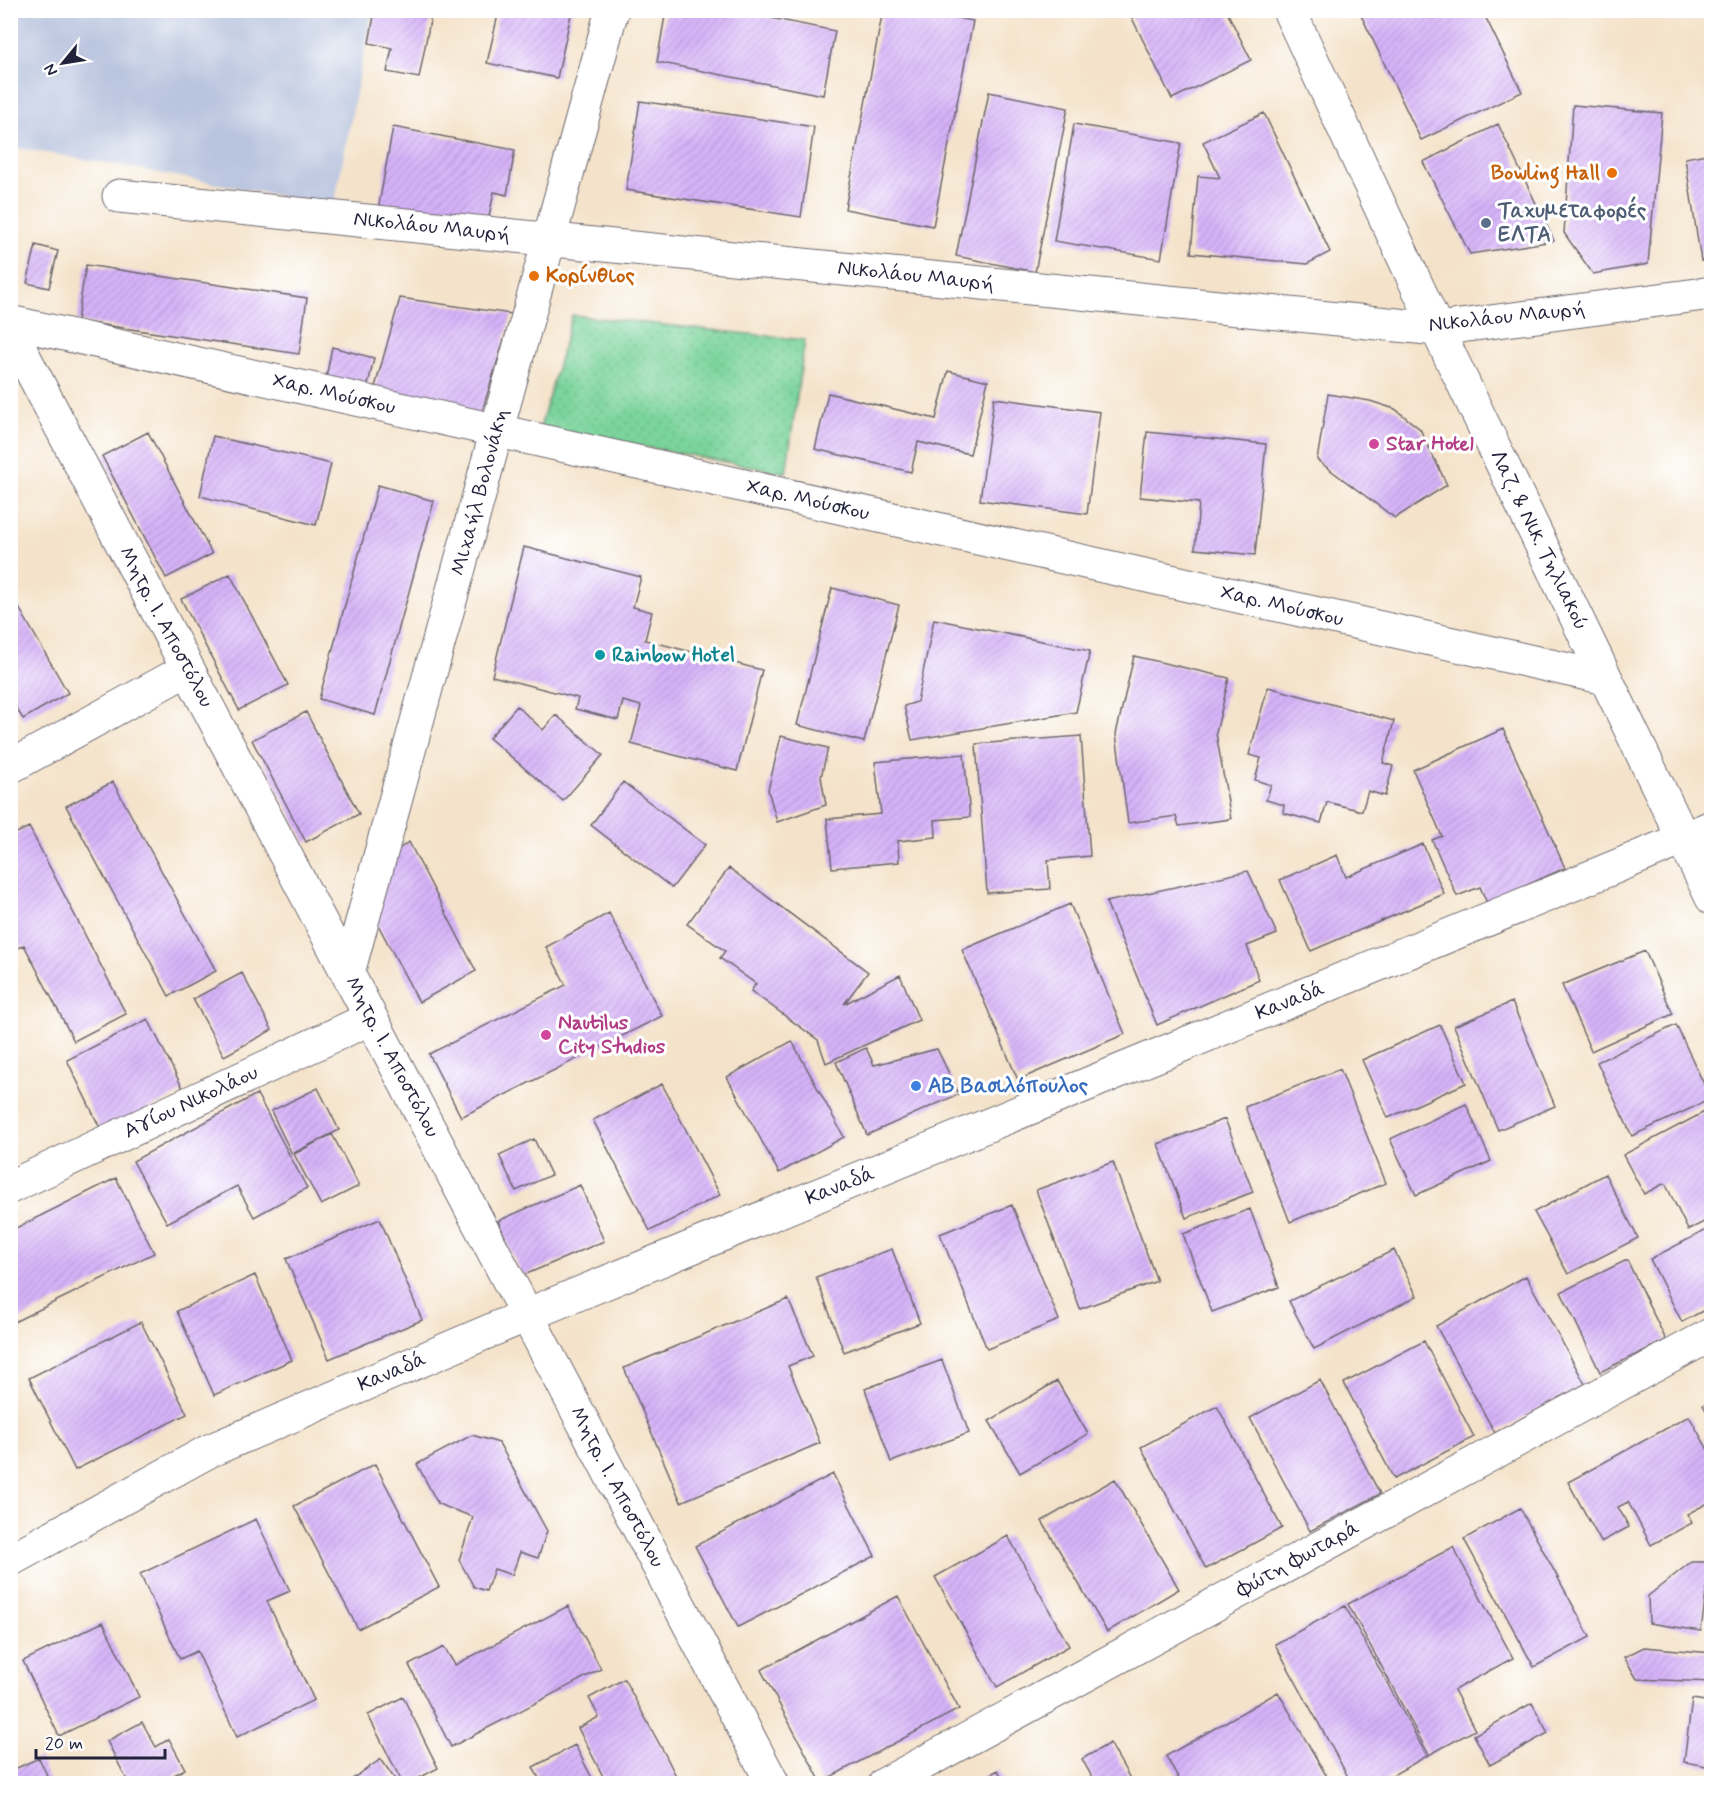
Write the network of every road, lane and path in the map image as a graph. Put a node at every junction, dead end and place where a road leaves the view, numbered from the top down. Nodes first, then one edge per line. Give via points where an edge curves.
1 (612, 10) edge
2 (1289, 10) edge
3 (119, 196) dead end
4 (549, 239) junction
5 (1712, 293) edge
6 (10, 322) edge
7 (1437, 329) junction
8 (10, 330) edge
9 (22, 379) edge
10 (497, 431) junction
11 (188, 669) junction
12 (1605, 678) junction
13 (10, 767) edge
14 (1697, 833) edge
15 (1712, 898) edge
16 (348, 973) junction
17 (371, 1018) junction
18 (10, 1186) edge
19 (527, 1315) junction
20 (1712, 1334) edge
21 (10, 1560) edge
22 (773, 1784) edge
23 (885, 1784) edge

1 - 4 street, Μιχαήλ Βολονάκη
2 - 7 street, Λαζ. & Νικ. Τηλιακού
3 - 4 street, Νικολάου Μαυρή
4 - 7 street, Νικολάου Μαυρή
4 - 10 street, Μιχαήλ Βολονάκη
5 - 7 street, Νικολάου Μαυρή
6 - 10 street, Χαρ. Μούσκου
7 - 12 street, Λαζ. & Νικ. Τηλιακού
8 - 9 street, Μητρ. Ι. Αποστόλου
9 - 11 street, Μητρ. Ι. Αποστόλου
10 - 12 street, Χαρ. Μούσκου
10 - 16 street, Μιχαήλ Βολονάκη
11 - 13 street
11 - 16 street, Μητρ. Ι. Αποστόλου
12 - 14 street, Λαζ. & Νικ. Τηλιακού
14 - 15 street, Λαζ. & Νικ. Τηλιακού
14 - 19 street, Καναδά
16 - 17 street, Μητρ. Ι. Αποστόλου
17 - 18 street, Αγίου Νικολάου
17 - 19 street, Μητρ. Ι. Αποστόλου
19 - 21 street, Καναδά via 208,1451
19 - 22 street, Μητρ. Ι. Αποστόλου
20 - 23 street, Φώτη Φωταρά

